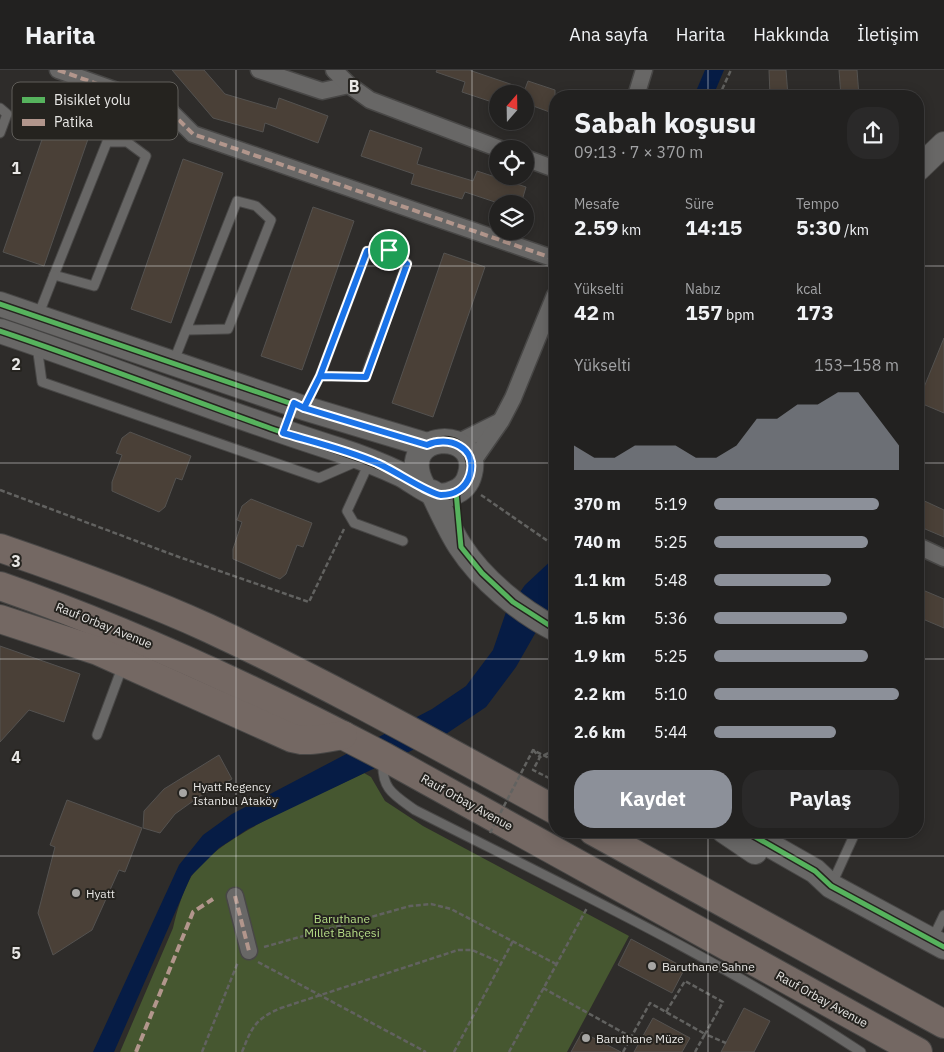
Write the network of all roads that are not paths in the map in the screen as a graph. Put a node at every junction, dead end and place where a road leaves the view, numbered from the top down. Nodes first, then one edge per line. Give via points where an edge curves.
1 (58, 70) edge
2 (259, 70) edge
3 (334, 70) edge
4 (644, 70) edge
5 (92, 82) edge
6 (349, 85) junction
7 (638, 90) edge
8 (0, 108) edge
9 (178, 119) edge
10 (0, 133) edge
11 (944, 144) edge
12 (489, 145) edge
13 (534, 161) edge
14 (924, 163) edge
15 (549, 167) edge
16 (549, 257) edge
17 (54, 275) junction
18 (549, 309) edge
19 (19, 311) edge
20 (188, 330) junction
21 (0, 331) edge
22 (31, 342) junction
23 (174, 363) junction
24 (320, 376) junction
25 (299, 406) junction
26 (501, 421) junction
27 (283, 433) junction
28 (457, 443) junction
29 (427, 445) junction
30 (367, 459) junction
31 (464, 480) junction
32 (427, 489) junction
33 (403, 541) dead end
34 (461, 547) junction
35 (0, 548) edge
36 (924, 549) edge
37 (944, 558) edge
38 (0, 586) edge
39 (0, 619) edge
40 (549, 628) edge
41 (124, 662) junction
42 (97, 735) dead end
43 (343, 735) junction
44 (383, 756) junction
45 (549, 807) edge
46 (606, 838) edge
47 (734, 838) edge
48 (757, 838) edge
49 (853, 838) edge
50 (831, 886) junction
51 (235, 896) dead end
52 (944, 916) edge
53 (938, 944) edge
54 (245, 952) road end
55 (944, 1024) edge
56 (861, 1052) edge
57 (918, 1052) edge

1 - 5 street
2 - 6 street via 322,91
3 - 6 street
4 - 7 street
6 - 12 street via 370,100
8 - 10 lane via 7,114
9 - 16 street via 193,134
11 - 14 street
13 - 15 street
17 - 17 lane via 94,286 146,156 127,142 107,142
17 - 19 lane
18 - 26 street
19 - 22 street
19 - 23 street
20 - 20 lane via 228,329 271,220 256,206 237,201
20 - 23 lane
21 - 22 street
22 - 27 street
22 - 30 lane via 42,382 319,478
23 - 25 street
24 - 24 lane via 366,377 407,264 389,250 367,251
24 - 25 lane
25 - 27 street
25 - 29 street
26 - 28 street
26 - 31 street
27 - 30 street
28 - 29 street via 442,440
28 - 31 street via 464,448
29 - 32 street via 416,469
30 - 32 street
30 - 33 lane via 347,511 350,518 354,523
31 - 32 street via 447,495
31 - 34 street
32 - 34 street
34 - 40 street via 482,573 513,602
35 - 45 highway via 200,625 364,705
36 - 37 street
38 - 43 highway, Rauf Orbay Avenue via 187,659
39 - 41 highway
41 - 42 lane
41 - 43 highway via 292,738 315,740
43 - 44 highway, Rauf Orbay Avenue
44 - 56 lane via 382,776 391,793 414,810 696,954 818,1023
44 - 57 highway, Rauf Orbay Avenue
46 - 55 highway
47 - 50 street via 812,882
48 - 50 street via 815,871
49 - 50 lane
50 - 53 street
51 - 54 street
52 - 53 lane

